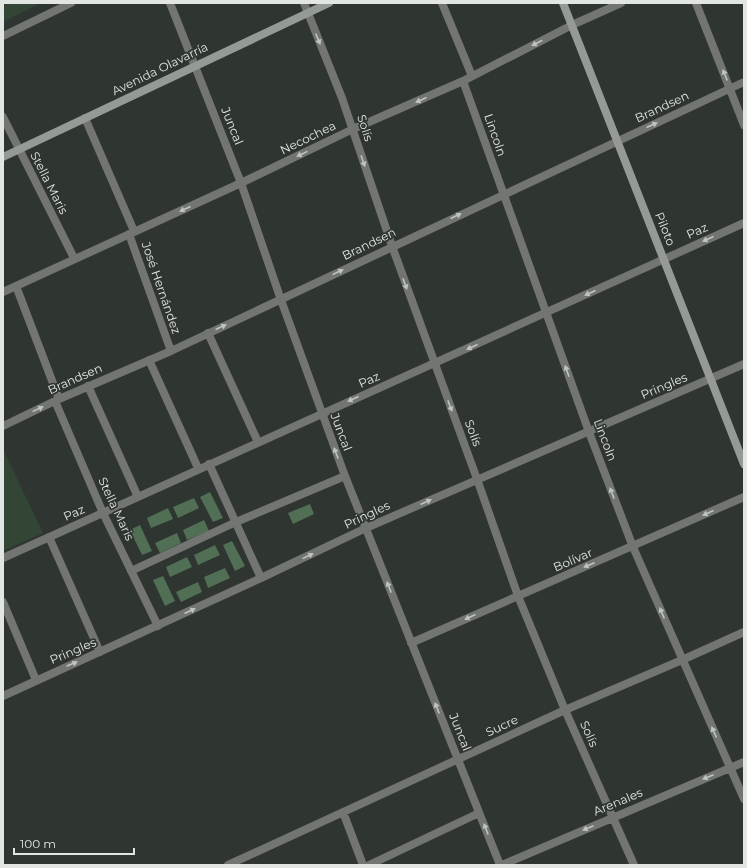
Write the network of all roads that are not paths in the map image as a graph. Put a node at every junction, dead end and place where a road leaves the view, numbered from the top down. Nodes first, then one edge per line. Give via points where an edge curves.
1 (71, 3) edge
2 (170, 3) edge
3 (304, 3) edge
4 (329, 3) edge
5 (442, 3) edge
6 (563, 3) edge
7 (621, 3) edge
8 (696, 3) edge
9 (307, 13) junction
10 (572, 26) junction
11 (3, 36) edge
12 (194, 66) junction
13 (472, 76) junction
14 (463, 81) junction
15 (744, 82) edge
16 (730, 89) junction
17 (3, 117) edge
18 (85, 118) junction
19 (744, 125) edge
20 (353, 129) junction
21 (617, 142) junction
22 (19, 150) junction
23 (3, 157) edge
24 (241, 183) junction
25 (503, 194) junction
26 (744, 223) edge
27 (132, 232) junction
28 (392, 246) junction
29 (74, 258) junction
30 (664, 258) junction
31 (16, 286) junction
32 (3, 292) edge
33 (281, 300) junction
34 (547, 313) junction
35 (208, 333) junction
36 (171, 351) junction
37 (149, 360) junction
38 (434, 364) junction
39 (744, 364) edge
40 (712, 379) junction
41 (88, 386) junction
42 (57, 400) junction
43 (321, 414) junction
44 (3, 426) edge
45 (589, 432) junction
46 (258, 442) junction
47 (209, 464) junction
48 (744, 464) edge
49 (198, 468) junction
50 (345, 476) junction
51 (477, 479) junction
52 (138, 497) junction
53 (744, 497) edge
54 (103, 513) junction
55 (236, 522) junction
56 (366, 528) junction
57 (49, 537) junction
58 (633, 547) junction
59 (3, 558) edge
60 (131, 570) junction
61 (261, 578) junction
62 (518, 596) junction
63 (3, 602) edge
64 (158, 626) junction
65 (744, 632) edge
66 (410, 643) junction
67 (100, 652) junction
68 (682, 660) junction
69 (36, 680) junction
70 (3, 696) edge
71 (565, 710) junction
72 (458, 759) junction
73 (744, 762) edge
74 (730, 768) junction
75 (744, 799) edge
76 (343, 812) junction
77 (480, 812) junction
78 (614, 817) junction
79 (231, 864) edge
80 (363, 865) edge
81 (369, 865) edge
82 (501, 865) edge
83 (634, 865) edge

1 - 11 street
2 - 12 street, Juncal
3 - 9 street, Solís
4 - 9 main road, Avenida Olavarría
5 - 13 street
6 - 10 main road, Piloto
7 - 10 street, Necochea
16 -> 8 street
9 - 12 main road, Avenida Olavarría
9 -> 20 street, Solís
10 -> 13 street, Necochea
10 - 21 main road, Piloto
12 - 18 main road, Avenida Olavarría
12 - 24 street, Juncal
13 - 14 street, Necochea
14 -> 20 street, Necochea
14 - 25 street, Lincoln
15 - 16 street, Brandsen
16 - 19 street
21 -> 16 street, Brandsen
17 - 22 street, Stella Maris
18 - 22 main road, Avenida Olavarría
18 - 27 street, José Hernández
20 -> 24 street, Necochea
20 -> 28 street, Solís
21 - 25 street, Brandsen
21 - 30 main road, Piloto
22 - 23 main road, Avenida Olavarría
22 - 29 street, Stella Maris
24 -> 27 street, Necochea
24 - 33 street, Juncal
28 -> 25 street, Brandsen
25 - 34 street, Lincoln
26 -> 30 street, Paz
27 - 29 street, Necochea
27 - 36 street, José Hernández
33 -> 28 street, Brandsen
28 -> 38 street, Solís
29 - 31 street, Necochea
30 -> 34 street, Paz
30 - 40 main road, Piloto
31 - 32 street, Necochea
31 - 42 street, Stella Maris
35 -> 33 street, Brandsen
33 - 43 street, Juncal
34 -> 38 street, Paz
45 -> 34 street, Lincoln
35 - 36 street, Brandsen
35 - 46 street
36 - 37 street, Brandsen
37 - 41 street, Brandsen
37 - 49 street
38 -> 43 street, Paz
38 -> 51 street, Solís
39 - 40 street, Pringles
40 - 45 street, Pringles
40 - 48 main road, Piloto
41 - 42 street, Brandsen
41 - 52 street
44 -> 42 street, Brandsen
42 - 54 street, Stella Maris
43 - 46 street, Paz
50 -> 43 street, Juncal
45 - 51 street, Pringles
58 -> 45 street, Lincoln
46 - 47 street, Paz
47 - 49 street, Paz
47 - 55 street
49 - 52 street, Paz
50 - 55 street
50 - 56 street, Juncal
56 -> 51 street, Pringles
51 - 62 street, Solís
52 - 54 street, Paz
53 -> 58 street, Bolívar
54 - 57 street, Paz
54 - 60 street, Stella Maris
55 - 60 street
55 - 61 street
61 -> 56 street, Pringles
66 -> 56 street, Juncal
57 - 59 street, Paz
57 - 67 street
58 -> 62 street, Bolívar
68 -> 58 street, Lincoln
60 - 64 street, Stella Maris
64 -> 61 street, Pringles
62 -> 66 street, Bolívar
62 - 71 street, Solís
63 - 69 street
64 - 67 street, Pringles
65 - 68 street, Sucre
72 -> 66 street, Juncal
69 -> 67 street, Pringles
68 - 71 street, Sucre
74 -> 68 street, Lincoln
69 - 70 street, Pringles
71 - 72 street, Sucre
71 - 78 street, Solís
72 - 76 street, Sucre
72 - 77 street, Juncal
73 - 74 street, Arenales
74 - 75 street, Lincoln
74 -> 78 street, Arenales
76 - 79 street, Sucre
76 - 80 street
77 - 81 street
82 -> 77 street, Juncal
78 -> 82 street, Arenales
78 - 83 street, Solís

